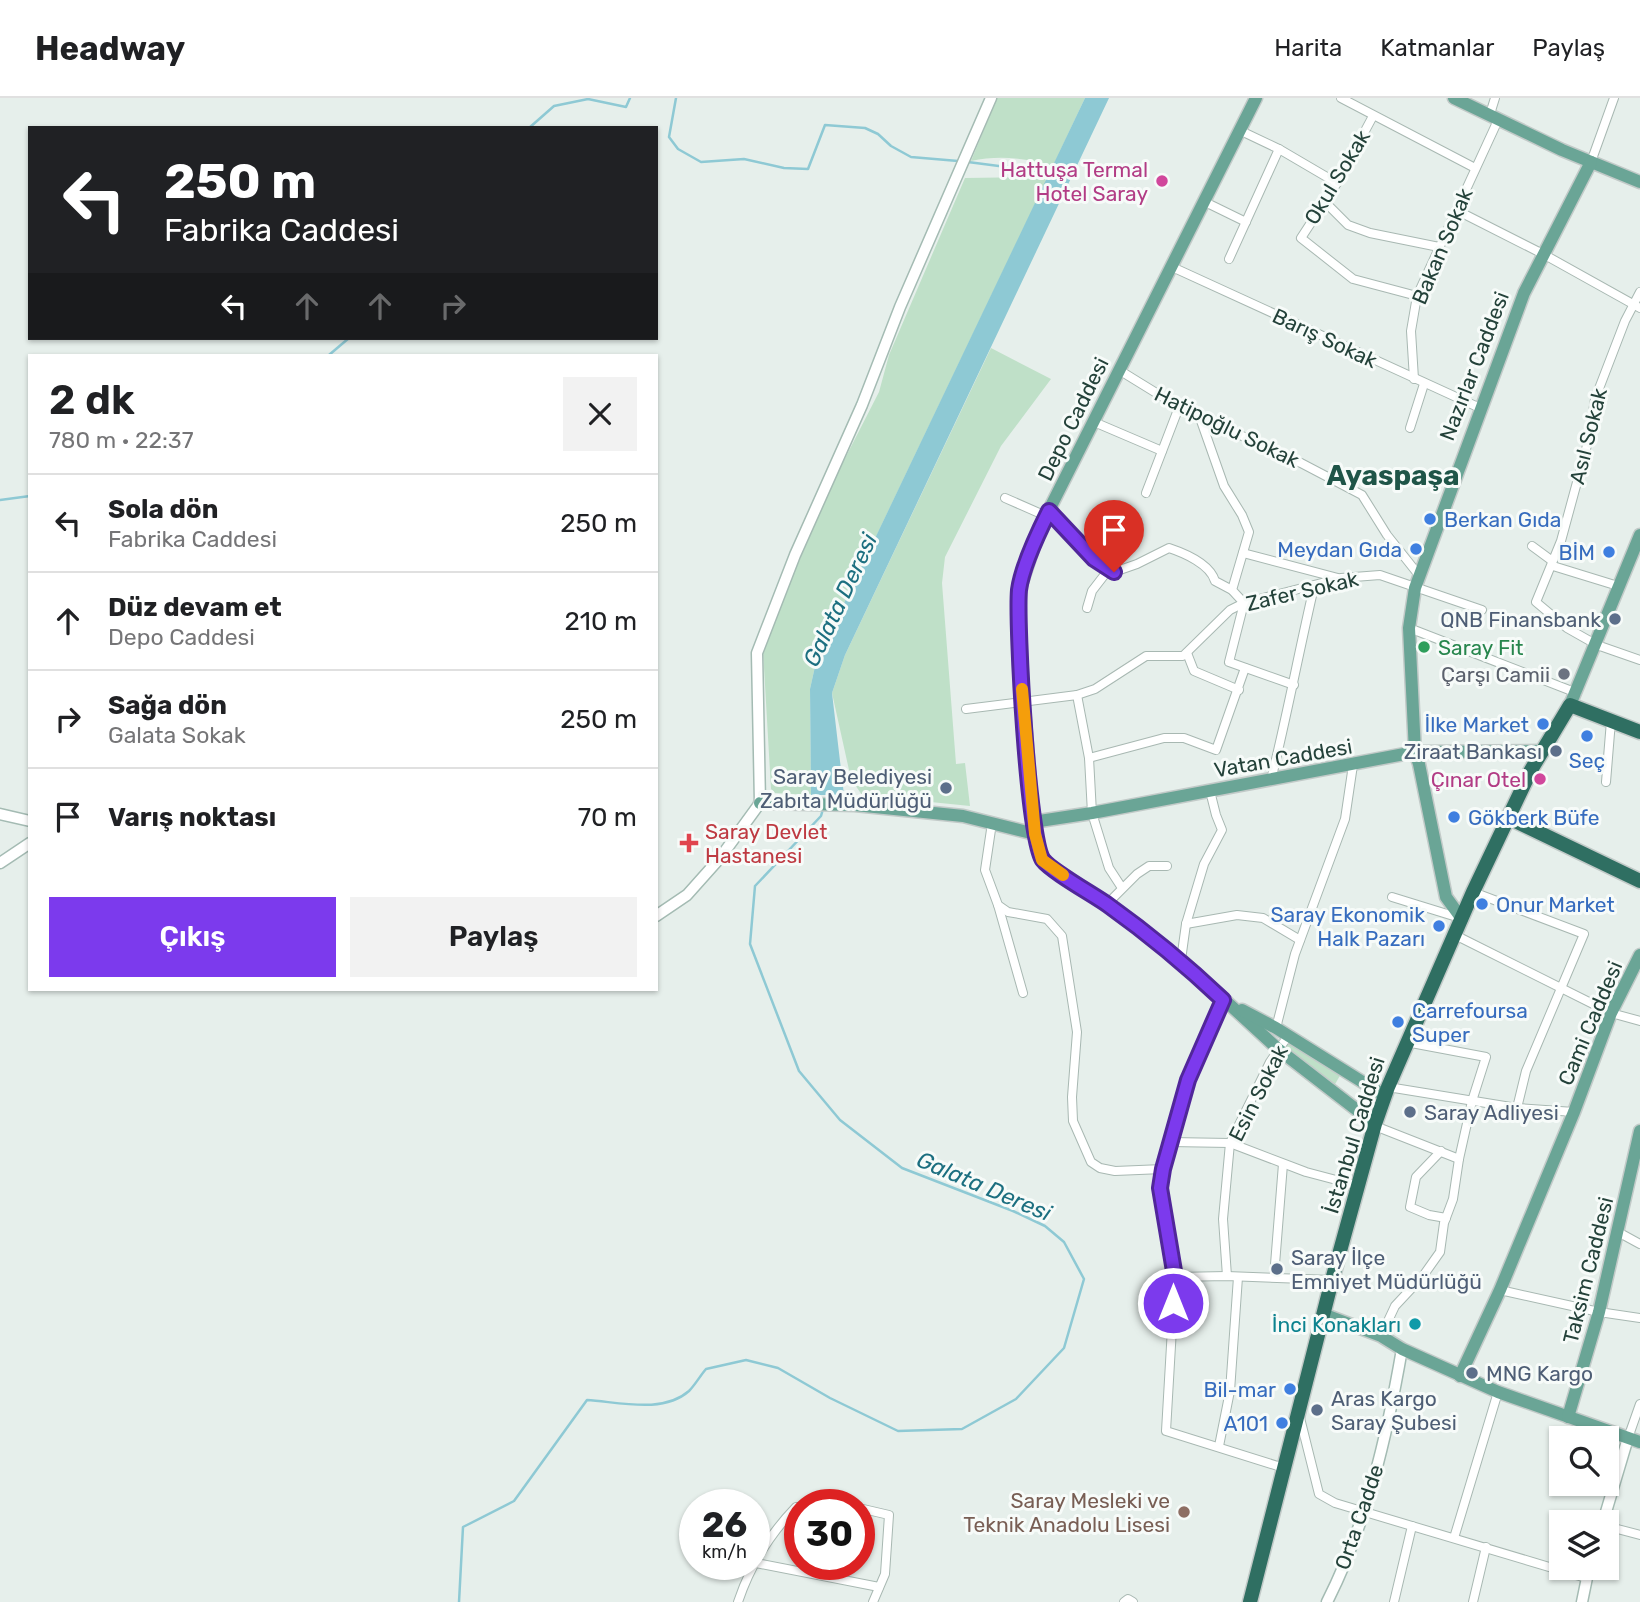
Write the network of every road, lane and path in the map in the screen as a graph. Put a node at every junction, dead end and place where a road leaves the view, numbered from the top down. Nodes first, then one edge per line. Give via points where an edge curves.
1 (990, 98) edge
2 (1256, 98) edge
3 (1341, 98) edge
4 (1454, 98) edge
5 (1495, 98) edge
6 (1614, 98) edge
7 (1373, 116) junction
8 (1494, 116) junction
9 (1239, 130) junction
10 (1279, 149) junction
11 (1591, 162) junction
12 (1475, 168) junction
13 (1640, 182) edge
14 (1337, 183) junction
15 (1203, 201) junction
16 (1325, 202) junction
17 (1457, 210) junction
18 (1246, 222) junction
19 (1439, 247) junction
20 (1544, 254) junction
21 (1229, 259) dead end
22 (1170, 266) junction
23 (1640, 292) edge
24 (1417, 296) junction
25 (1636, 306) edge
26 (1119, 370) junction
27 (1414, 379) junction
28 (1424, 384) junction
29 (1179, 407) junction
30 (1480, 408) junction
31 (1200, 418) junction
32 (1094, 422) junction
33 (1410, 428) dead end
34 (1162, 451) junction
35 (1146, 494) dead end
36 (1005, 498) dead end
37 (1048, 514) junction
38 (1640, 535) edge
39 (1532, 546) dead end
40 (1243, 554) junction
41 (1553, 566) junction
42 (1109, 569) junction
43 (1418, 575) junction
44 (1341, 578) junction
45 (1618, 586) junction
46 (1314, 587) junction
47 (1415, 588) junction
48 (1232, 590) junction
49 (1244, 603) junction
50 (1087, 608) dead end
51 (1482, 610) dead end
52 (1409, 628) junction
53 (1597, 645) junction
54 (1187, 653) junction
55 (1640, 660) edge
56 (1245, 668) junction
57 (1294, 685) junction
58 (1238, 690) junction
59 (1077, 695) junction
60 (1573, 699) junction
61 (1024, 703) junction
62 (966, 709) dead end
63 (1611, 722) junction
64 (1640, 732) edge
65 (1542, 751) junction
66 (1415, 752) junction
67 (1089, 758) junction
68 (1353, 765) junction
69 (1271, 780) junction
70 (1606, 782) dead end
71 (1210, 791) junction
72 (760, 803) junction
73 (1092, 813) junction
74 (0, 814) edge
75 (1509, 818) junction
76 (28, 821) edge
77 (992, 823) junction
78 (1034, 828) junction
79 (28, 844) edge
80 (0, 863) edge
81 (1167, 866) dead end
82 (1640, 881) edge
83 (1122, 888) junction
84 (1473, 892) junction
85 (1392, 897) dead end
86 (1107, 904) junction
87 (998, 905) junction
88 (658, 915) edge
89 (1462, 919) junction
90 (1186, 924) junction
91 (1455, 935) junction
92 (1300, 940) junction
93 (1640, 955) edge
94 (1181, 960) junction
95 (1562, 989) junction
96 (1023, 992) dead end
97 (1223, 1000) junction
98 (1611, 1013) junction
99 (1640, 1021) edge
100 (1276, 1028) junction
101 (1288, 1036) junction
102 (1406, 1042) junction
103 (1278, 1049) junction
104 (1387, 1092) junction
105 (1472, 1101) junction
106 (1517, 1108) junction
107 (1574, 1112) junction
108 (1375, 1125) junction
109 (1640, 1131) edge
110 (1170, 1142) junction
111 (1230, 1143) junction
112 (1441, 1151) junction
113 (1637, 1158) edge
114 (1459, 1159) junction
115 (1283, 1164) junction
116 (1163, 1169) junction
117 (1359, 1186) junction
118 (1446, 1218) junction
119 (1618, 1232) junction
120 (1640, 1244) edge
121 (1227, 1276) junction
122 (1175, 1277) junction
123 (1238, 1277) junction
124 (1274, 1277) junction
125 (1332, 1280) junction
126 (1500, 1290) junction
127 (1599, 1312) junction
128 (1324, 1314) junction
129 (1640, 1318) edge
130 (1381, 1336) junction
131 (1402, 1349) junction
132 (1460, 1376) junction
133 (1498, 1392) junction
134 (1640, 1404) edge
135 (1299, 1415) junction
136 (1568, 1417) junction
137 (1634, 1440) edge
138 (1219, 1446) junction
139 (1284, 1468) junction
140 (1610, 1510) edge
141 (875, 1512) edge
142 (1363, 1513) junction
143 (784, 1520) edge
144 (1412, 1527) junction
145 (1619, 1528) edge
146 (1640, 1535) edge
147 (1454, 1538) junction
148 (770, 1539) edge
149 (1486, 1547) junction
150 (1549, 1563) edge
151 (770, 1566) edge
152 (746, 1580) edge
153 (1587, 1580) edge
154 (879, 1587) junction
155 (1330, 1599) edge
156 (738, 1602) edge
157 (873, 1602) edge
158 (1125, 1602) edge
159 (1133, 1602) edge
160 (1250, 1602) edge
161 (1394, 1602) edge
162 (1473, 1602) edge
163 (1582, 1602) edge

1 - 72 street via 757,653
2 - 9 main road, Depo Caddesi
3 - 7 street
4 - 8 main road
5 - 8 street, Bakan Sokak
6 - 11 street
7 - 12 street
7 - 14 street, Okul Sokak
8 - 11 main road
8 - 12 street, Bakan Sokak
9 - 10 street
9 - 15 main road, Depo Caddesi
10 - 14 street
10 - 18 street
11 - 13 main road
11 - 20 main road, Nazırlar Caddesi
12 - 17 street, Bakan Sokak
14 - 16 street, Okul Sokak
15 - 18 street
15 - 22 main road, Depo Caddesi
16 - 19 street via 1348,225
16 - 24 street, Okul Sokak via 1301,238 1353,279
17 - 19 street, Bakan Sokak
17 - 20 street
18 - 21 street
19 - 24 street, Bakan Sokak
20 - 25 street
20 - 30 main road, Nazırlar Caddesi via 1524,293
22 - 26 main road, Depo Caddesi
22 - 27 street, Barış Sokak
23 - 25 street, Asıl Sokak
24 - 27 street, Bakan Sokak via 1411,331
25 - 41 street, Asıl Sokak via 1595,398 1589,438
26 - 29 street, Hatipoğlu Sokak
26 - 32 main road, Depo Caddesi
27 - 28 street, Barış Sokak
28 - 30 street, Barış Sokak
28 - 33 street
29 - 31 street, Hatipoğlu Sokak
29 - 34 street
30 - 43 main road, Nazırlar Caddesi
31 - 40 street via 1224,486 1249,532
31 - 43 street, Hatipoğlu Sokak via 1362,495
32 - 34 street
32 - 37 main road, Depo Caddesi
34 - 35 street
36 - 37 street
37 - 42 street
37 - 61 main road, Depo Caddesi via 1020,588 1018,635
38 - 45 main road
39 - 41 street
40 - 44 street
40 - 48 street
41 - 45 street
41 - 53 street, Asıl Sokak via 1536,602
42 - 48 street via 1114,572 1137,565 1169,548 1185,554
42 - 50 street via 1092,591
43 - 47 main road, Nazırlar Caddesi
44 - 46 street, Zafer Sokak
44 - 47 street, Zafer Sokak via 1380,575
45 - 53 main road
46 - 49 street, Zafer Sokak
46 - 57 street
47 - 51 street, Zafer Sokak
47 - 52 main road, Nazırlar Caddesi
48 - 49 street
49 - 54 street, Zafer Sokak via 1230,610
49 - 56 street via 1229,662
52 - 60 street
52 - 66 main road, Nazırlar Caddesi
53 - 55 street
53 - 60 main road
54 - 58 street via 1194,671
54 - 59 street via 1146,656 1095,689
56 - 57 street
56 - 58 street
57 - 69 street
58 - 67 street via 1216,750 1184,738 1164,738
59 - 61 street
59 - 67 street
60 - 63 highway
60 - 65 highway
61 - 62 street
61 - 78 main road, Depo Caddesi
63 - 64 highway
63 - 70 street
65 - 66 main road, Vatan Caddesi
65 - 75 highway
66 - 68 main road, Vatan Caddesi
66 - 89 main road, Nazırlar Caddesi via 1446,897
67 - 73 street
68 - 69 main road, Vatan Caddesi
68 - 92 street via 1345,819
69 - 71 main road, Vatan Caddesi
71 - 73 main road, Vatan Caddesi
71 - 90 street via 1222,830 1204,864
72 - 77 main road, Vatan Caddesi via 837,804
72 - 88 street via 687,895
73 - 78 main road, Vatan Caddesi
73 - 83 street via 1109,868
74 - 76 street
75 - 82 highway
75 - 84 highway, İstanbul Caddesi
77 - 78 main road, Vatan Caddesi
77 - 87 street via 985,870
78 - 86 main road, Depo Caddesi via 1042,860
79 - 80 street
81 - 83 street via 1149,866
83 - 86 street
84 - 89 highway, İstanbul Caddesi
84 - 95 street via 1584,934
85 - 89 street
86 - 94 main road, Depo Caddesi
87 - 96 street
87 - 116 street via 1008,912 1047,919 1062,936 1077,1032 1073,1121 1091,1162 1115,1171
89 - 91 highway, İstanbul Caddesi
90 - 92 street via 1250,916 1263,918
90 - 94 street
91 - 95 street
91 - 102 highway, İstanbul Caddesi
92 - 100 street
93 - 98 main road, Cami Caddesi
94 - 97 main road, Depo Caddesi
95 - 98 street
95 - 106 street via 1526,1071
97 - 100 main road
97 - 103 main road
97 - 110 street via 1188,1080
98 - 99 street
98 - 107 main road, Cami Caddesi
100 - 101 main road
101 - 103 street, Esin Sokak
101 - 104 main road
102 - 104 highway, İstanbul Caddesi
102 - 105 street via 1486,1057
103 - 108 main road
103 - 111 street, Esin Sokak
104 - 105 street
104 - 108 highway, İstanbul Caddesi
105 - 106 street
105 - 114 street
106 - 107 street
107 - 126 main road, Cami Caddesi
108 - 112 street
108 - 117 highway, İstanbul Caddesi
109 - 113 main road, Taksim Caddesi
110 - 111 street
110 - 116 street
111 - 115 street
111 - 121 street, Esin Sokak via 1223,1219
112 - 114 street
112 - 118 street via 1416,1177 1410,1207
113 - 119 main road, Taksim Caddesi
114 - 118 street
115 - 117 street
115 - 124 street
116 - 122 street via 1160,1188
117 - 125 highway, İstanbul Caddesi
118 - 130 street via 1440,1252 1395,1306
119 - 120 street
119 - 127 main road, Taksim Caddesi
121 - 122 street
121 - 123 street
122 - 138 street via 1166,1431
123 - 124 street
123 - 138 street via 1230,1391
124 - 125 street
125 - 128 highway, İstanbul Caddesi
126 - 127 street
126 - 132 main road, Cami Caddesi
127 - 129 street
127 - 136 main road, Taksim Caddesi
128 - 130 main road
128 - 135 highway, İstanbul Caddesi
130 - 131 main road
131 - 132 main road
131 - 142 street, Orta Cadde via 1391,1414
132 - 133 main road
133 - 136 main road
133 - 147 street
134 - 137 street
135 - 139 highway, İstanbul Caddesi
135 - 142 street via 1319,1494
136 - 137 main road
137 - 140 street
138 - 139 street
139 - 160 highway, İstanbul Caddesi
141 - 154 street via 889,1515 885,1574
142 - 144 street
142 - 155 street, Orta Cadde
143 - 148 street
144 - 147 street
144 - 161 street
145 - 146 street
147 - 149 street
149 - 150 street
149 - 162 street
151 - 154 street
152 - 156 street
153 - 163 street
154 - 157 street
158 - 159 street

